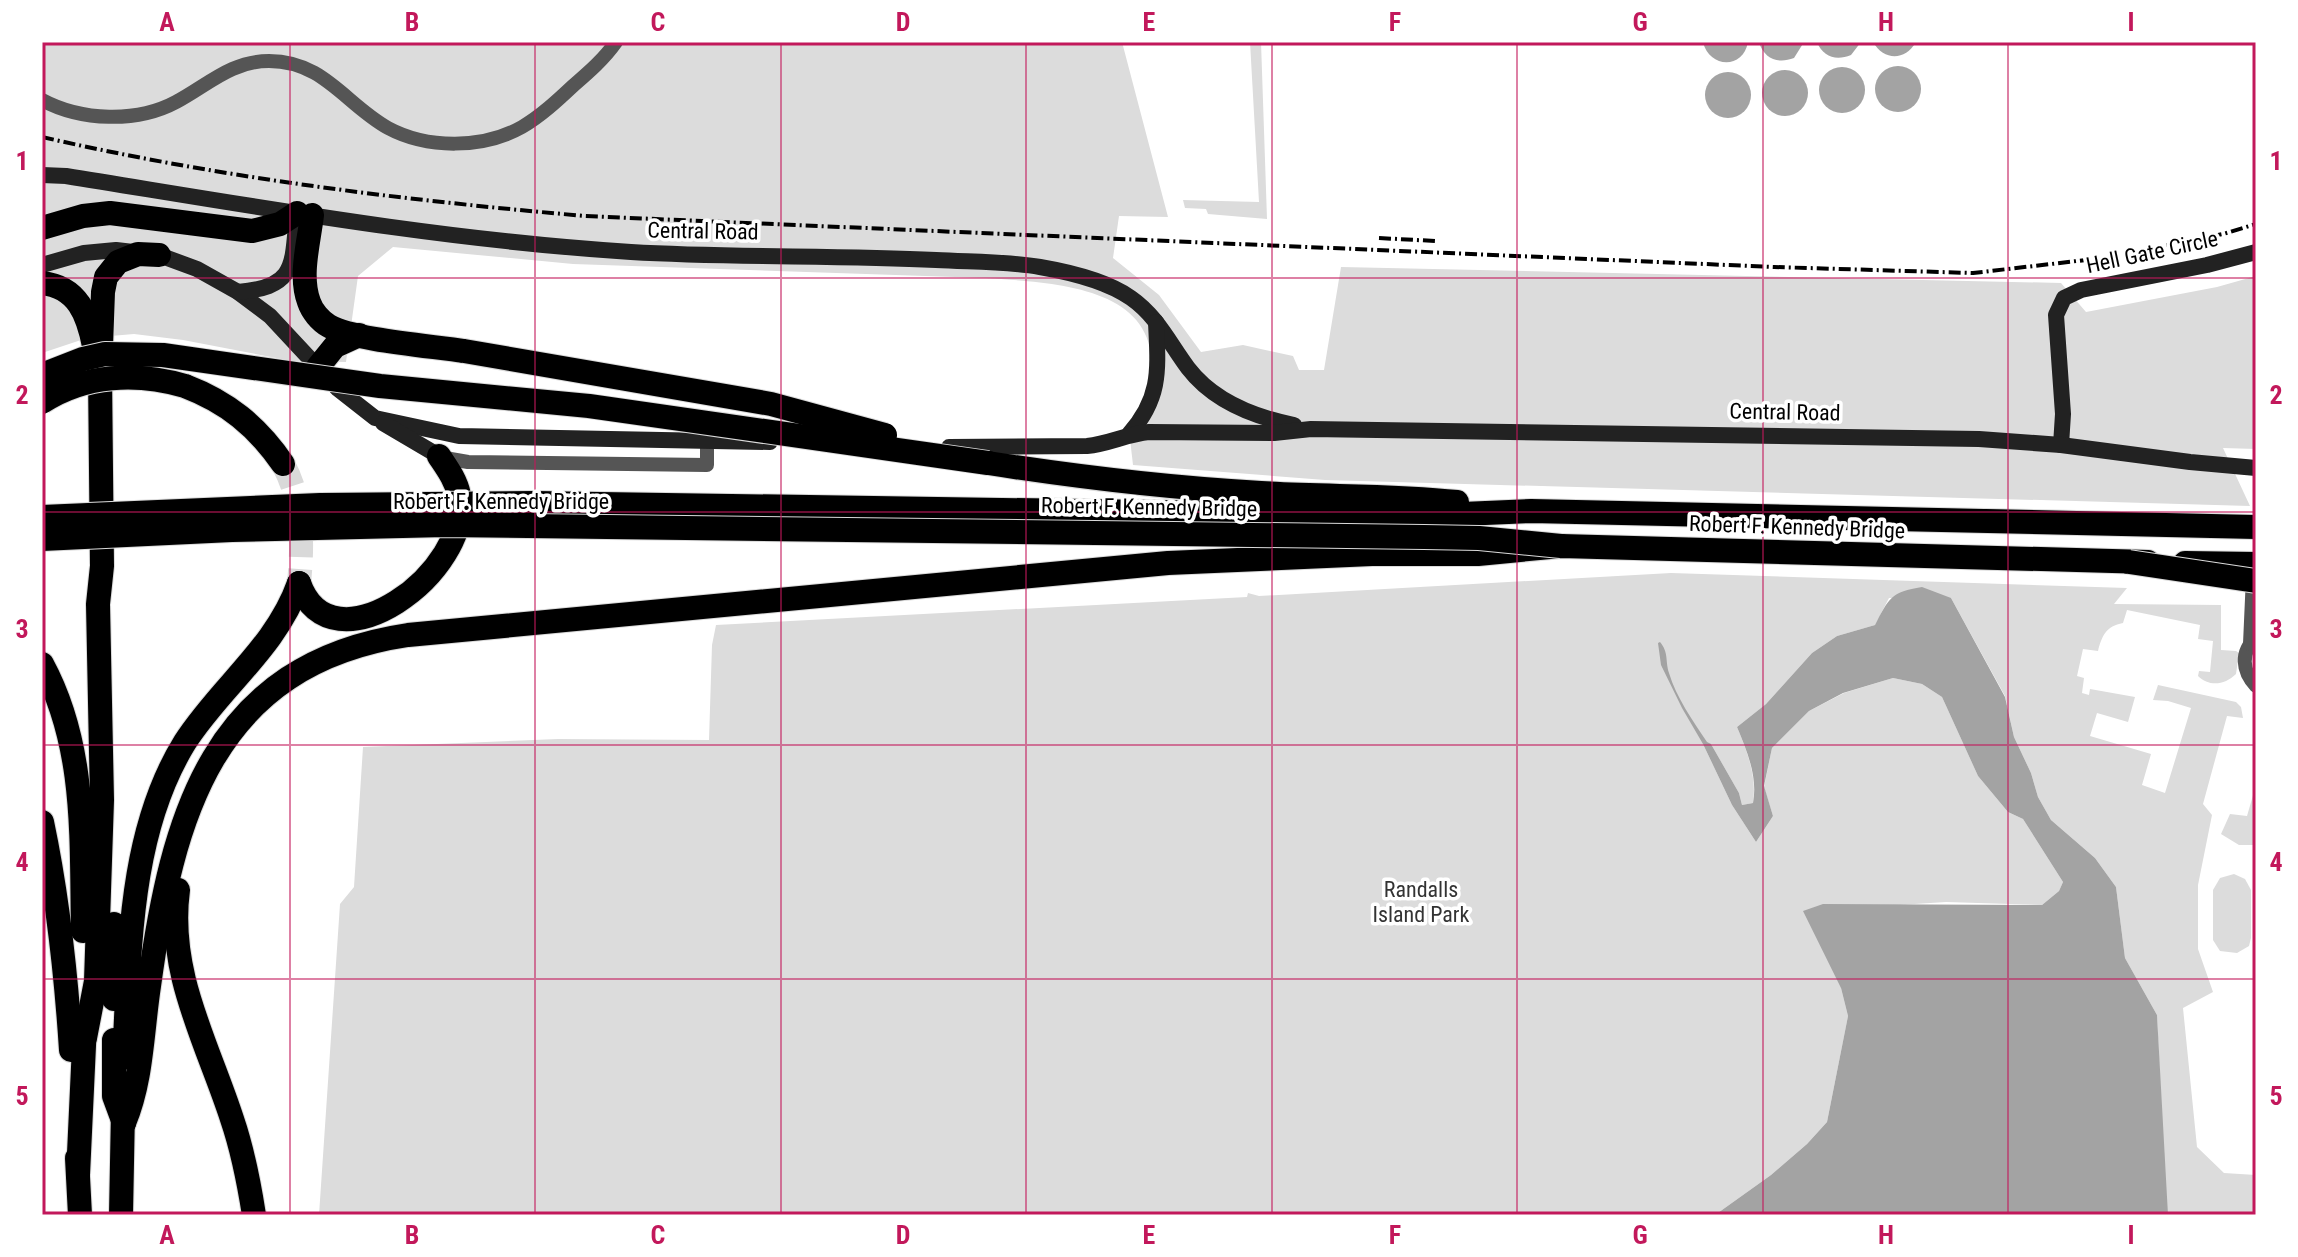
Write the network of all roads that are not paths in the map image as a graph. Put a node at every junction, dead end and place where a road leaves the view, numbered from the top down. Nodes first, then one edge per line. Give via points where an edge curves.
1 (616, 42) edge
2 (42, 100) edge
3 (42, 175) edge
4 (304, 214) junction
5 (42, 228) edge
6 (2256, 252) edge
7 (159, 255) junction
8 (42, 265) edge
9 (42, 283) edge
10 (238, 292) junction
11 (1156, 322) junction
12 (359, 335) junction
13 (318, 367) junction
14 (100, 373) junction
15 (42, 375) edge
16 (42, 402) edge
17 (375, 418) junction
18 (1311, 429) junction
19 (1129, 434) junction
20 (707, 440) junction
21 (2061, 445) junction
22 (439, 456) junction
23 (988, 463) junction
24 (283, 464) tunnel mouth
25 (2256, 468) edge
26 (1531, 511) junction
27 (42, 517) edge
28 (2256, 527) edge
29 (42, 539) edge
30 (1561, 546) junction
31 (2129, 562) junction
32 (2256, 565) edge
33 (2256, 581) edge
34 (2253, 641) edge
35 (42, 664) edge
36 (2256, 686) edge
37 (106, 743) junction
38 (194, 794) junction
39 (42, 822) edge
40 (85, 1038) junction
41 (124, 1123) junction
42 (78, 1175) junction
43 (80, 1215) edge
44 (121, 1215) edge
45 (254, 1215) edge

1 - 2 street via 532,120 507,134 465,143 404,135 370,116 326,78 287,62 240,65 167,106 131,116 91,115
3 - 4 street, Central Road
4 - 5 highway via 242,231 110,213
4 - 10 street via 284,276 269,287
4 - 11 street, Central Road via 437,234 617,251 855,256 1039,267 1117,290
4 - 12 highway via 308,301 325,324
6 - 21 street, Hell Gate Circle via 2064,298 2056,315
7 - 8 street, Central Road via 101,251
7 - 10 street, Central Road
7 - 14 highway via 124,259 106,277
9 - 14 highway via 66,291 83,307
10 - 13 street, Central Road via 270,316
11 - 18 street, Central Road via 1190,371 1230,404 1269,421
11 - 19 street via 1157,384
12 - 13 highway via 340,342
12 - 23 highway, bridge via 771,404
13 - 17 street, Central Road
14 - 37 highway via 102,566 108,602
15 - 23 highway, bridge via 105,354 163,355 380,386 589,406
16 - 24 highway, bridge via 100,379 170,381 212,396 237,413
17 - 20 street, Central Road via 459,436
17 - 22 street, Central Road
18 - 19 street, Central Road
18 - 21 street, Central Road via 1895,436
19 - 20 street, Central Road via 1087,446 966,448
20 - 22 street, Central Road via 707,465 468,462
21 - 25 street, Central Road
22 - 41 highway via 457,486 460,506 454,536 441,560 413,592 353,617 327,617 305,599 299,583 272,637 186,742 168,775 141,856 124,1056
23 - 26 highway via 1165,486 1416,497
26 - 27 highway, Robert F. Kennedy Bridge, bridge via 1416,516 479,503
26 - 28 highway, Robert F. Kennedy Bridge
29 - 30 highway, Robert F. Kennedy Bridge, bridge via 458,525 1479,538
30 - 31 highway, Robert F. Kennedy Bridge
30 - 38 highway, bridge via 1478,554 1141,565 391,638 333,655 275,689 222,745
31 - 32 highway, Robert F. Kennedy Bridge, bridge
31 - 33 highway, bridge
32 - 34 street via 2251,583
34 - 36 street via 2244,660
35 - 40 highway via 65,718 77,775
37 - 40 highway via 96,981
37 - 41 highway via 114,1096
38 - 41 highway via 166,880 135,1098
38 - 45 highway via 177,898 177,955 189,1004 233,1120
39 - 42 highway via 66,971
40 - 42 highway
41 - 44 highway
42 - 43 highway

